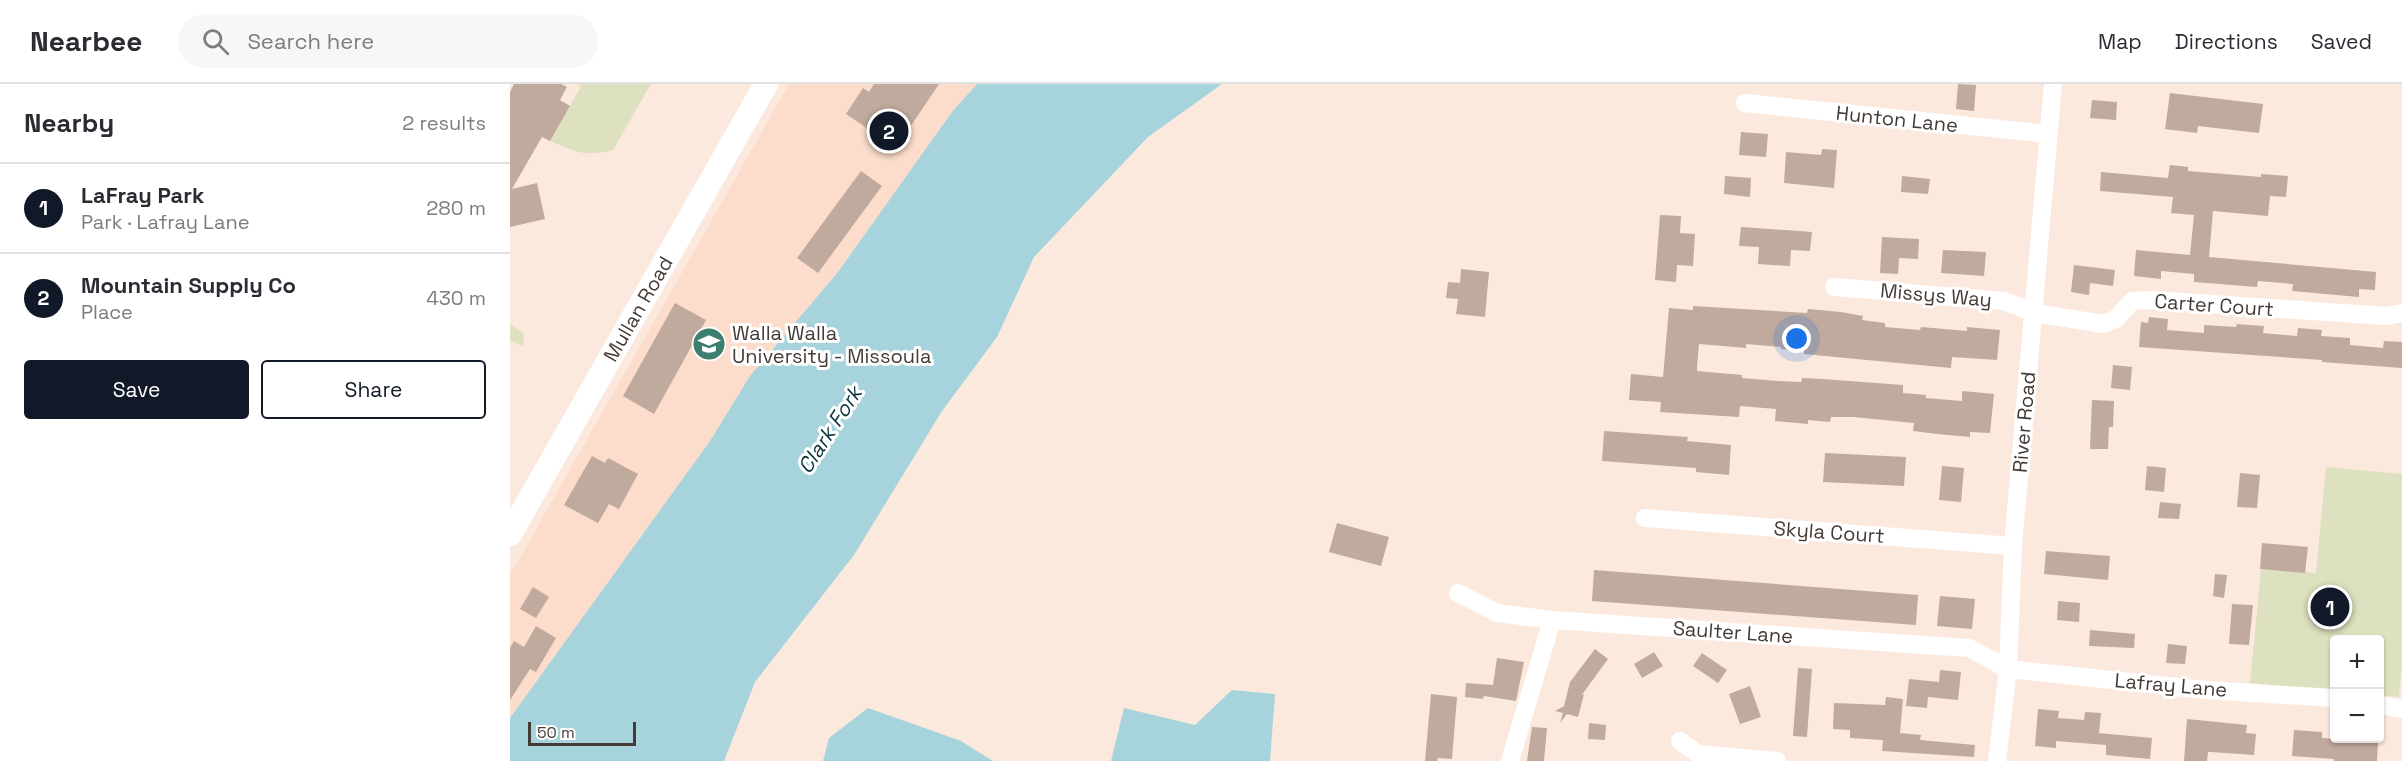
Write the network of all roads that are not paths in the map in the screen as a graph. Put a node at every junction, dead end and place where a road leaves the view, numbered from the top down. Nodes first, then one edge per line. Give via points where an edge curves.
1 (766, 84) edge
2 (2053, 84) edge
3 (1745, 103) dead end
4 (2048, 134) junction
5 (1834, 287) dead end
6 (2035, 313) junction
7 (2402, 314) edge
8 (1646, 519) dead end
9 (510, 534) edge
10 (2013, 546) junction
11 (1458, 593) dead end
12 (1552, 620) junction
13 (2008, 669) junction
14 (2330, 698) edge
15 (2384, 706) edge
16 (2402, 709) edge
17 (1680, 741) dead end
18 (1510, 761) edge
19 (1777, 761) edge
20 (1998, 761) edge

1 - 9 main road, Mullan Road
2 - 4 street, River Road
3 - 4 street, Hunton Lane
4 - 6 street, River Road
5 - 6 street, Missys Way via 2004,301
6 - 7 street, Carter Court via 2103,324 2116,319 2132,301 2153,300
6 - 10 street, River Road
8 - 10 street, Skyla Court
10 - 13 street, River Road
11 - 12 street, Saulter Lane via 1497,614
12 - 13 street, Saulter Lane via 1969,648
12 - 18 street
13 - 14 street, Lafray Lane via 2205,690
13 - 20 street, River Road
15 - 16 street
17 - 19 street via 1698,754

